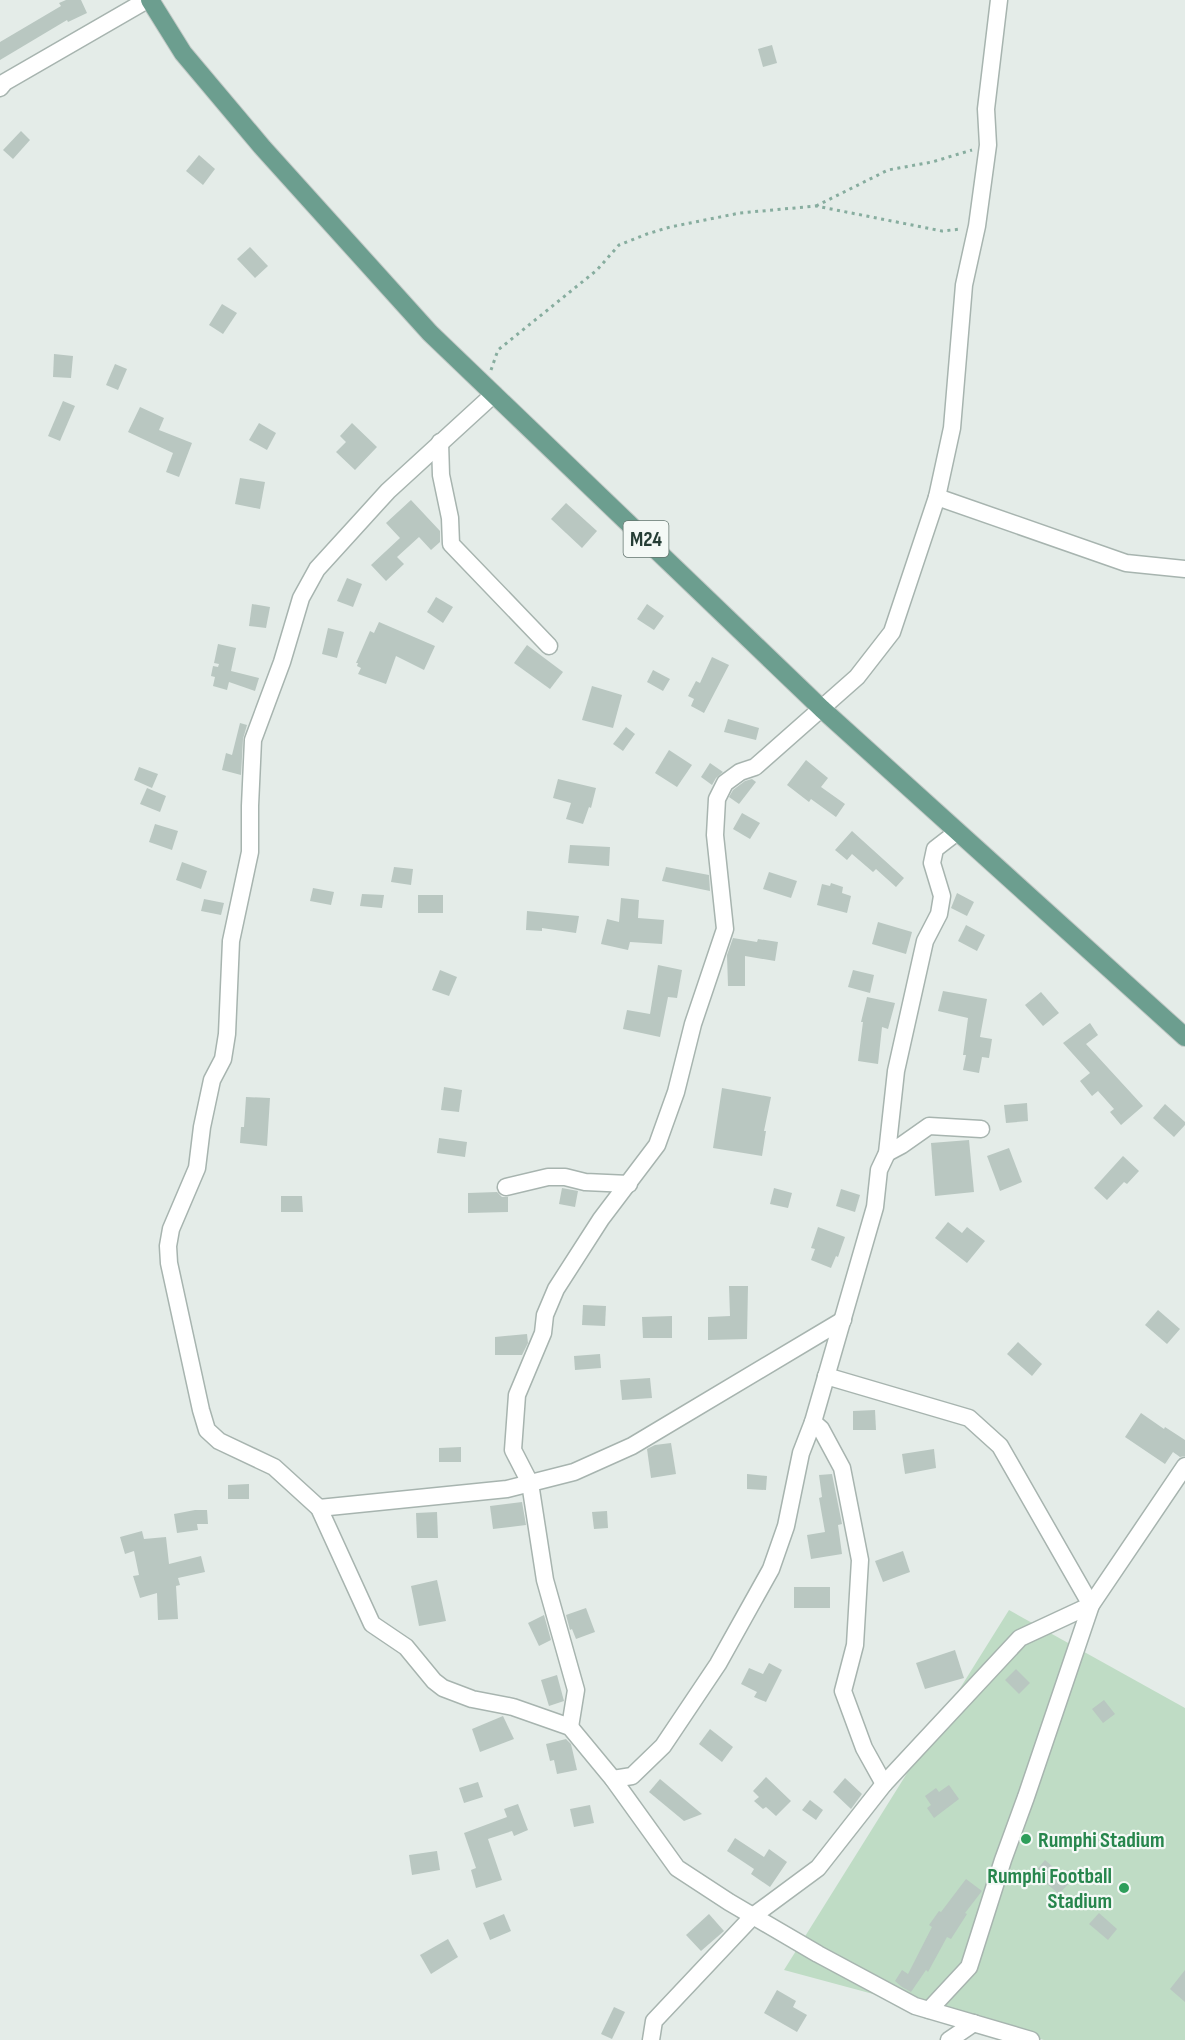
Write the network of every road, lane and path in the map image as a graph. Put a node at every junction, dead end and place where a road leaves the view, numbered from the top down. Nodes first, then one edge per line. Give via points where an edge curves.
1 (148, 0) edge
2 (999, 0) edge
3 (0, 88) edge
4 (988, 145) junction
5 (816, 206) junction
6 (977, 226) junction
7 (490, 390) junction
8 (440, 442) junction
9 (938, 498) junction
10 (1185, 569) edge
11 (549, 646) dead end
12 (822, 709) junction
13 (957, 832) junction
14 (1185, 1037) edge
15 (981, 1129) dead end
16 (887, 1153) junction
17 (629, 1184) junction
18 (506, 1187) dead end
19 (843, 1320) junction
20 (826, 1376) junction
21 (813, 1422) junction
22 (1185, 1466) edge
23 (530, 1483) junction
24 (319, 1508) junction
25 (1091, 1605) junction
26 (570, 1726) junction
27 (614, 1779) junction
28 (884, 1784) junction
29 (753, 1916) junction
30 (929, 2010) junction
31 (974, 2023) junction
32 (651, 2040) edge
33 (949, 2040) edge
34 (1031, 2040) edge

1 - 3 street
1 - 7 main road, M24 via 183,52 263,148 430,333
2 - 4 street via 986,109
4 - 5 path via 888,170
4 - 6 street
5 - 6 path via 942,231
5 - 7 path via 710,218 620,245 597,270 498,350
6 - 9 street via 964,285 952,428
7 - 8 street
7 - 12 main road, M24
8 - 11 street via 451,544
8 - 24 street via 388,491 317,570 301,598 254,740 250,852 231,941 223,1059 212,1080 197,1168 171,1229 168,1246 207,1430 219,1441 274,1467
9 - 10 street via 1126,562
9 - 12 street via 892,632 857,677
12 - 13 main road, M24
12 - 17 street via 755,767 725,783 717,799 715,835 725,929 657,1145
13 - 14 main road, M24
13 - 16 street via 935,849 932,863 942,896 939,914 925,941 896,1071
15 - 16 street via 929,1126
16 - 19 street via 879,1170 875,1207
17 - 18 street via 548,1177
17 - 23 street via 601,1219 556,1289 517,1395 513,1450
19 - 20 street
19 - 23 street via 632,1446 574,1472
20 - 21 street
20 - 25 street via 969,1418 1000,1446
21 - 27 street via 801,1453 786,1526 766,1579 718,1664 663,1746 632,1776
21 - 28 street via 821,1429 842,1468 860,1560 855,1645 843,1691 864,1749
22 - 25 street
23 - 24 street via 507,1489
23 - 26 street via 545,1580 576,1690
24 - 26 street via 372,1624 406,1647 434,1681 472,1699 513,1707
25 - 28 street via 1020,1638
25 - 30 street via 969,1967
26 - 27 street
27 - 29 street via 677,1868
28 - 29 street via 818,1868
29 - 30 street via 915,2006
29 - 32 street via 654,2021
30 - 31 street
31 - 33 street
31 - 34 street

